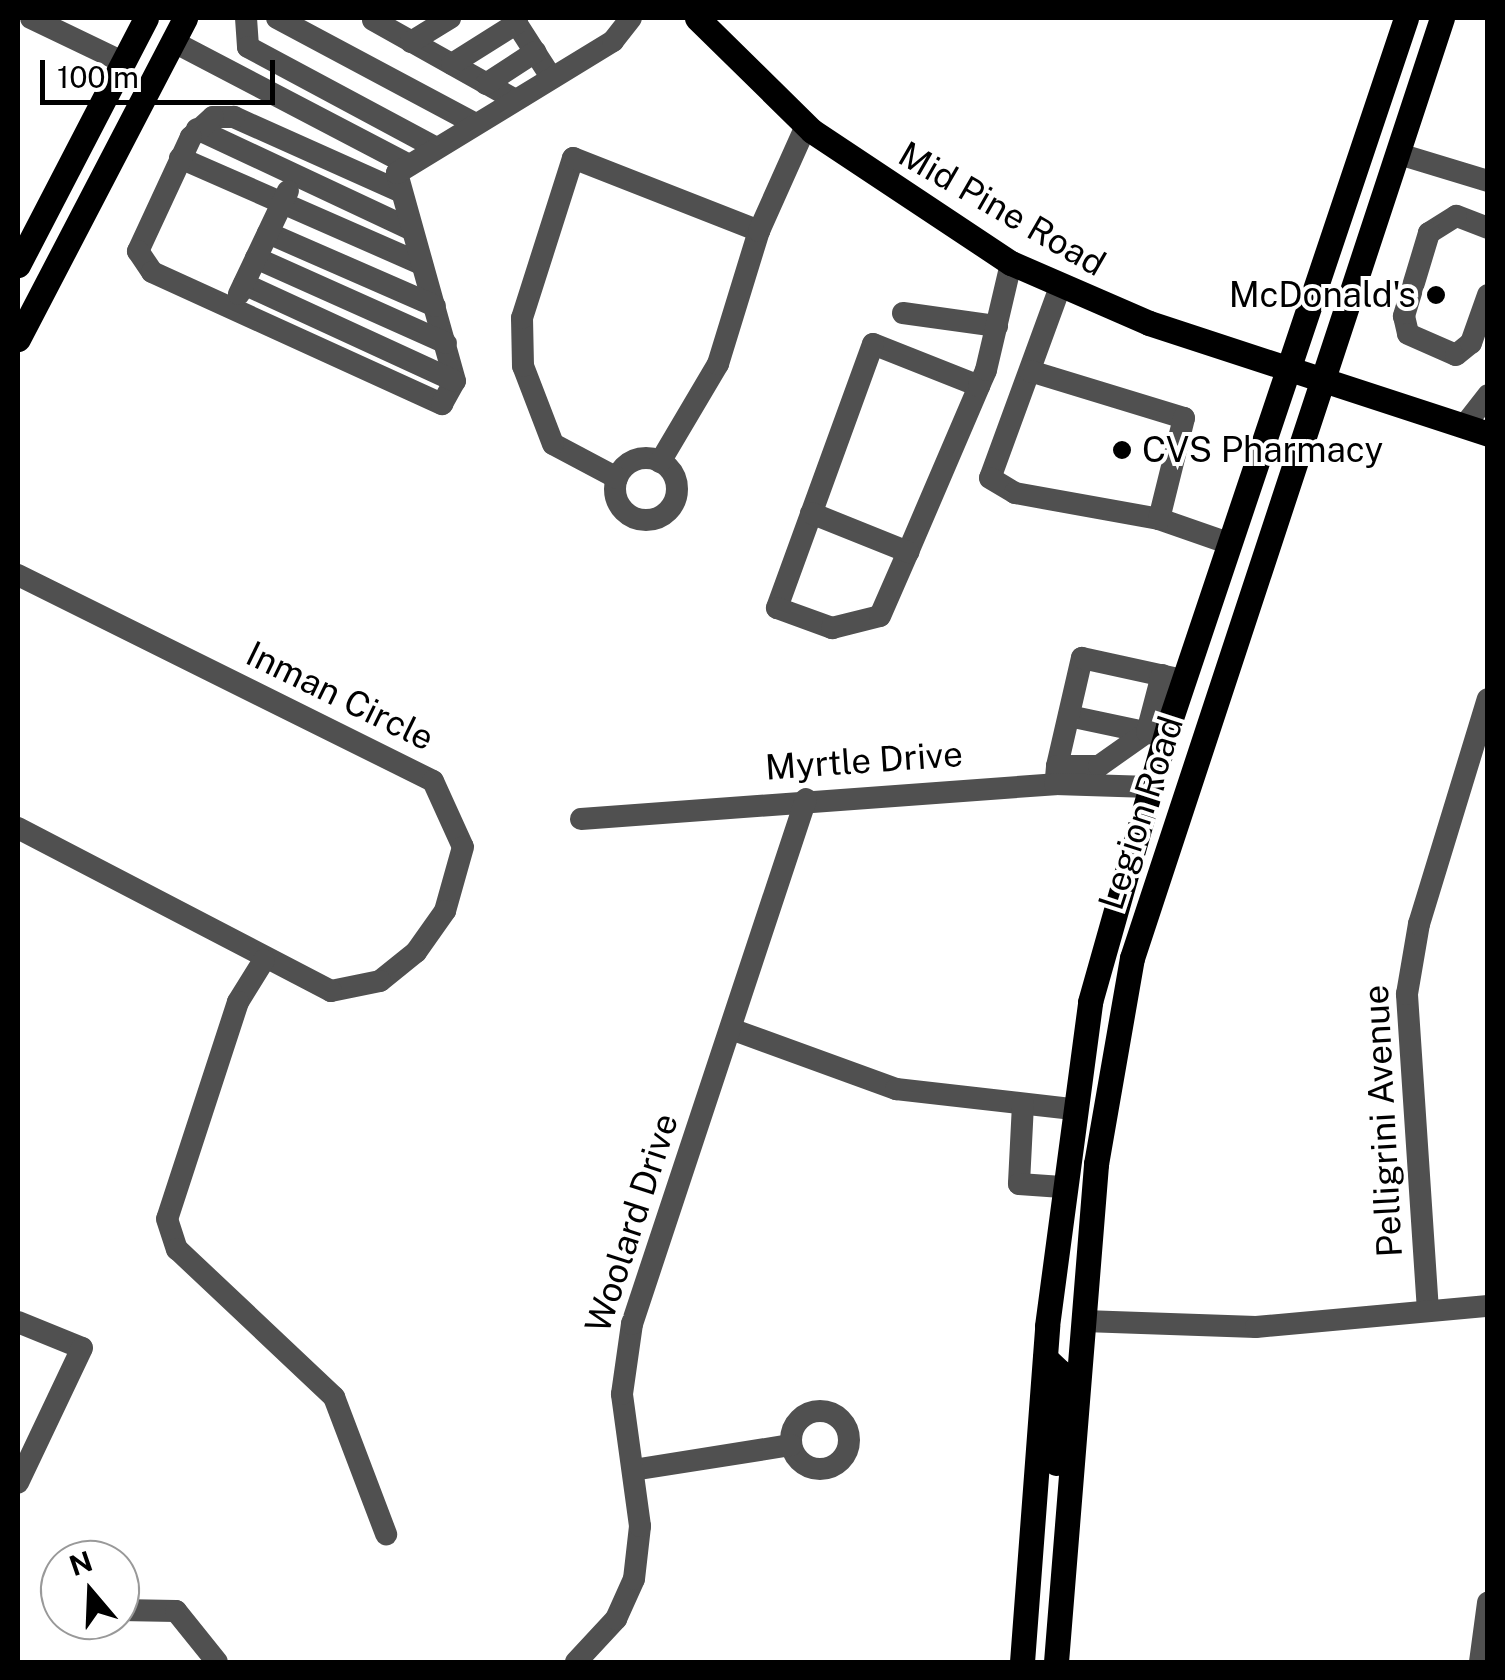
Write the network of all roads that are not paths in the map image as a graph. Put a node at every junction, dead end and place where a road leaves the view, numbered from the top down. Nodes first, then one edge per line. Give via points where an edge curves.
1 (31, 18) edge
2 (146, 18) edge
3 (185, 18) edge
4 (246, 18) edge
5 (277, 18) edge
6 (372, 18) edge
7 (450, 18) edge
8 (630, 18) edge
9 (697, 18) edge
10 (1406, 18) edge
11 (1430, 18) edge
12 (1442, 18) edge
13 (515, 20) edge
14 (174, 42) junction
15 (412, 42) junction
16 (535, 52) junction
17 (123, 62) junction
18 (452, 64) junction
19 (552, 77) junction
20 (1422, 80) junction
21 (486, 84) junction
22 (514, 99) junction
23 (321, 120) junction
24 (474, 123) junction
25 (806, 126) junction
26 (197, 129) junction
27 (433, 146) junction
28 (307, 150) junction
29 (1399, 154) junction
30 (180, 158) junction
31 (405, 163) junction
32 (295, 176) junction
33 (1488, 180) edge
34 (397, 190) junction
35 (282, 204) junction
36 (1488, 228) edge
37 (410, 229) junction
38 (760, 231) junction
39 (268, 233) junction
40 (256, 258) junction
41 (1012, 262) junction
42 (422, 264) junction
43 (18, 265) edge
44 (244, 284) junction
45 (1060, 287) junction
46 (1488, 295) edge
47 (435, 306) junction
48 (232, 310) junction
49 (904, 313) dead end
50 (997, 326) junction
51 (18, 339) edge
52 (446, 343) junction
53 (1287, 363) junction
54 (1030, 371) junction
55 (1324, 374) junction
56 (455, 381) junction
57 (979, 386) junction
58 (1488, 395) edge
59 (1476, 430) edge
60 (660, 462) junction
61 (617, 478) junction
62 (811, 513) junction
63 (1160, 519) junction
64 (1228, 543) junction
65 (908, 552) junction
66 (18, 575) edge
67 (1173, 678) junction
68 (1488, 699) edge
69 (1070, 716) junction
70 (1156, 734) junction
71 (1099, 774) junction
72 (1056, 775) junction
73 (1150, 786) junction
74 (806, 799) junction
75 (581, 819) dead end
76 (18, 828) edge
77 (264, 960) junction
78 (731, 1028) junction
79 (1023, 1104) junction
80 (1071, 1109) junction
81 (1064, 1175) junction
82 (1488, 1306) edge
83 (1428, 1312) junction
84 (1084, 1321) junction
85 (18, 1322) edge
86 (1044, 1358) junction
87 (791, 1444) dead end
88 (633, 1470) junction
89 (18, 1483) edge
90 (386, 1534) dead end
91 (1488, 1603) edge
92 (140, 1610) edge
93 (216, 1662) edge
94 (576, 1662) edge
95 (1022, 1662) edge
96 (1046, 1662) edge
97 (1056, 1662) edge
98 (1480, 1662) edge

1 - 17 street
2 - 17 main road
3 - 14 main road
4 - 27 street via 248,47
5 - 24 street
6 - 15 street
7 - 15 street
8 - 19 street via 612,41
9 - 25 main road, Mid Pine Road
10 - 53 main road, Legion Road
11 - 20 main road
12 - 20 main road, Legion Road
13 - 16 street
13 - 18 street
14 - 23 street
14 - 51 main road
15 - 18 street
16 - 19 street
16 - 21 street
17 - 43 main road
18 - 21 street
19 - 22 street
20 - 29 main road, Legion Road
21 - 22 street
22 - 24 street
23 - 28 street
23 - 31 street
24 - 27 street
25 - 38 street
25 - 41 main road, Mid Pine Road
26 - 28 street via 234,117
26 - 30 street
26 - 32 street
27 - 31 street
28 - 32 street
28 - 34 street
29 - 33 street
29 - 55 main road, Legion Road
30 - 35 street
30 - 48 street via 142,237 142,264
31 - 34 street
32 - 35 street
32 - 37 street
34 - 37 street
35 - 39 street
35 - 42 street
36 - 46 street via 1456,216 1429,233 1404,316 1408,334 1456,355 1471,343
37 - 42 street
38 - 60 street via 718,364
38 - 61 street via 573,158 522,318 524,366 553,444
39 - 40 street
39 - 47 street
40 - 44 street
40 - 52 street
41 - 45 main road, Mid Pine Road
41 - 50 street
42 - 47 street
44 - 48 street
44 - 56 street
45 - 53 main road, Mid Pine Road
45 - 54 street
47 - 52 street
48 - 56 street via 432,406 451,399
49 - 50 street
50 - 57 street
52 - 56 street
53 - 55 main road, Mid Pine Road
53 - 64 main road, Legion Road
54 - 63 street via 1184,418
54 - 63 street via 990,478 1015,493
55 - 59 main road, Mid Pine Road
55 - 84 main road, Legion Road via 1132,958 1102,1108
57 - 62 street via 873,344
57 - 65 street
58 - 59 street
60 - 61 street via 635,460
60 - 61 street via 676,496 656,518 627,514
62 - 65 street
62 - 65 street via 777,608 832,628 880,616
63 - 64 street
64 - 67 main road, Legion Road
66 - 77 street, Inman Circle via 443,791 460,826 460,872 416,952 350,991 314,986
67 - 69 street via 1082,658
67 - 70 main road, Legion Road
68 - 83 street, Pelligrini Avenue via 1419,924 1407,994
69 - 70 street
69 - 72 street
70 - 71 street
70 - 73 main road, Legion Road
71 - 72 street, Myrtle Drive
71 - 73 street, Myrtle Drive
72 - 74 street, Myrtle Drive
73 - 80 main road, Legion Road via 1090,1002
74 - 75 street, Myrtle Drive
74 - 78 street, Woolard Drive
76 - 77 street, Inman Circle
77 - 90 street via 238,1002 167,1219 178,1248 334,1397
78 - 79 street via 896,1089
78 - 88 street, Woolard Drive via 629,1336 622,1394
79 - 80 street
79 - 81 street via 1019,1184
80 - 81 main road, Legion Road
81 - 84 main road via 1074,1184 1069,1310
81 - 86 main road, Legion Road
82 - 83 street
83 - 84 street via 1256,1327
84 - 97 main road, Legion Road
85 - 89 street via 82,1348
86 - 95 main road, Legion Road
86 - 96 main road via 1060,1385
87 - 88 street
88 - 94 street, Woolard Drive via 634,1579 616,1618
91 - 98 street
92 - 93 street via 176,1611

